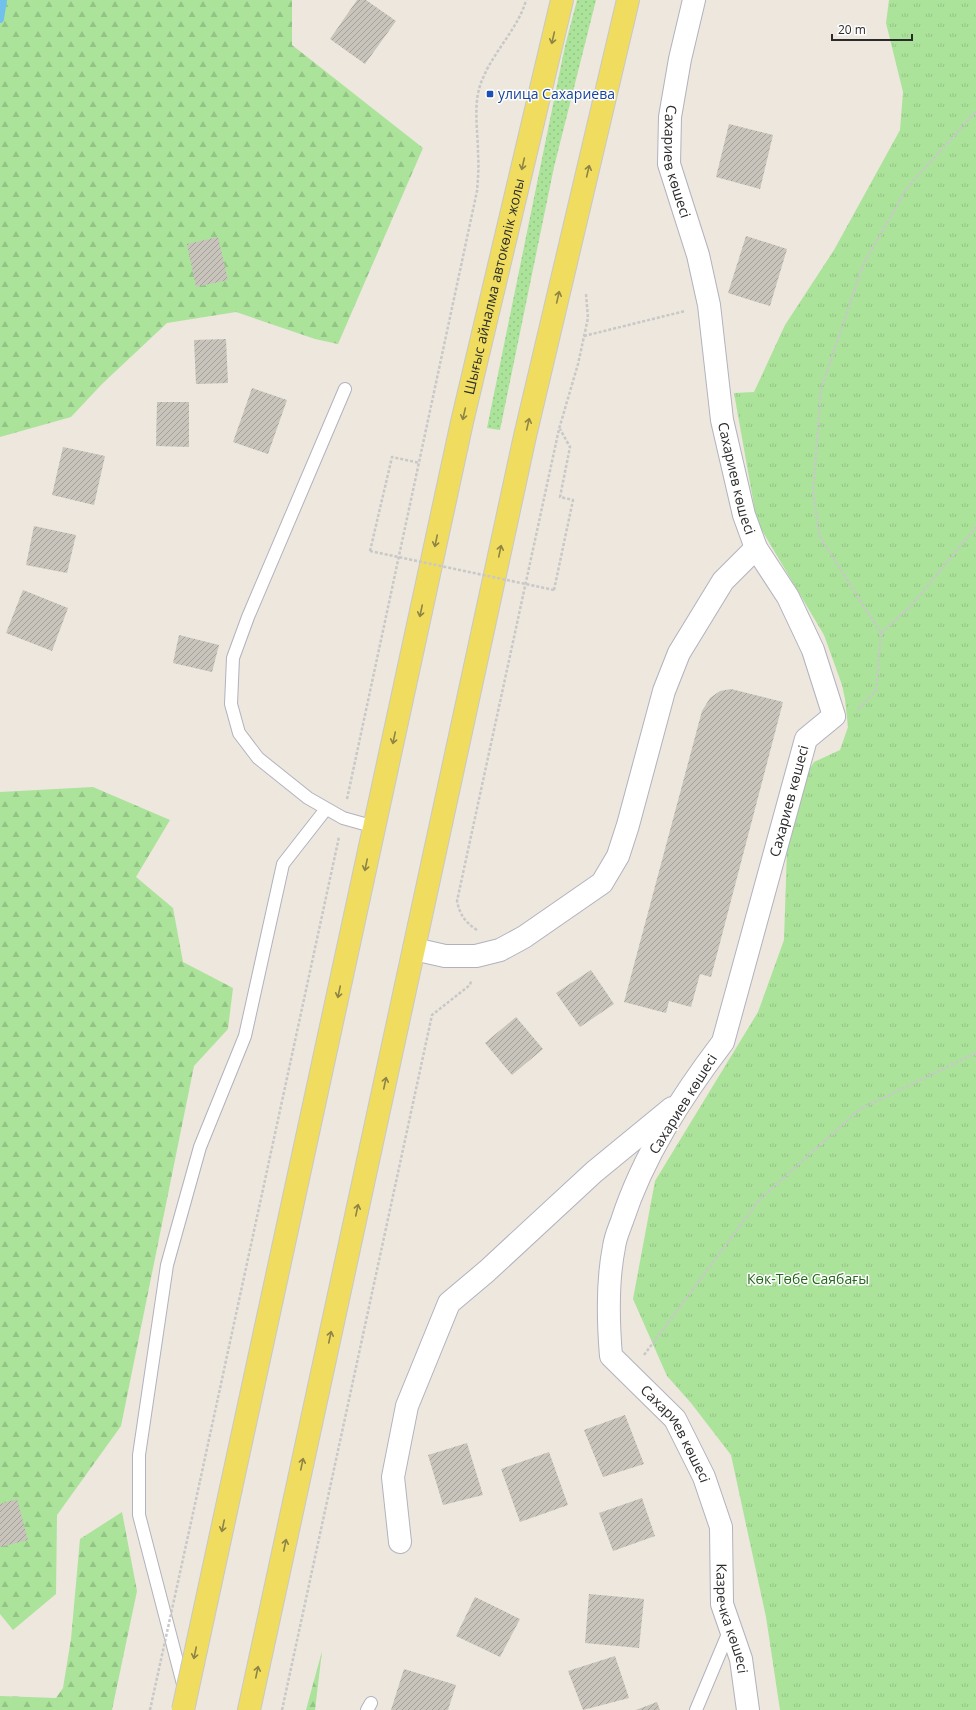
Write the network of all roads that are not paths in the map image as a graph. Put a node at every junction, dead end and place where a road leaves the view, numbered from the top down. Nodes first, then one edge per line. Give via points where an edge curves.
1 (562, 0) edge
2 (628, 0) edge
3 (694, 0) edge
4 (344, 389) dead end
5 (756, 548) junction
6 (326, 809) junction
7 (375, 827) junction
8 (414, 949) junction
9 (684, 1098) junction
10 (720, 1527) joint
11 (400, 1542) dead end
12 (730, 1629) junction
13 (183, 1710) edge
14 (190, 1710) edge
15 (249, 1710) edge
16 (696, 1710) edge
17 (748, 1710) edge

1 -> 7 main road, Шығыс айналма автокөлік жолы via 462,422
8 -> 2 main road via 525,436
3 - 5 street, Сахариев көшесі via 670,117 669,164 698,255 709,305 722,420 744,515
4 - 6 lane via 233,658 231,704 239,733 258,758
5 - 8 street via 723,581 679,653 664,691 618,856 602,883 524,937 500,950 476,956 445,956
5 - 9 street, Сахариев көшесі via 791,604 813,650 834,716 806,739 724,1042
6 - 7 lane via 343,818
6 - 14 lane via 283,864 245,1036 200,1147 167,1265 139,1455 139,1515
7 -> 13 main road, Шығыс айналма автокөлік жолы, bridge
15 -> 8 main road
9 - 10 street, Сахариев көшесі via 630,1194 614,1246 608,1311 610,1356 675,1419 704,1477
9 - 11 street via 594,1172 449,1303 406,1406 393,1477
10 - 12 street, Казречка көшесі via 722,1604
12 - 16 lane
12 - 17 street, Казречка көшесі via 741,1660

